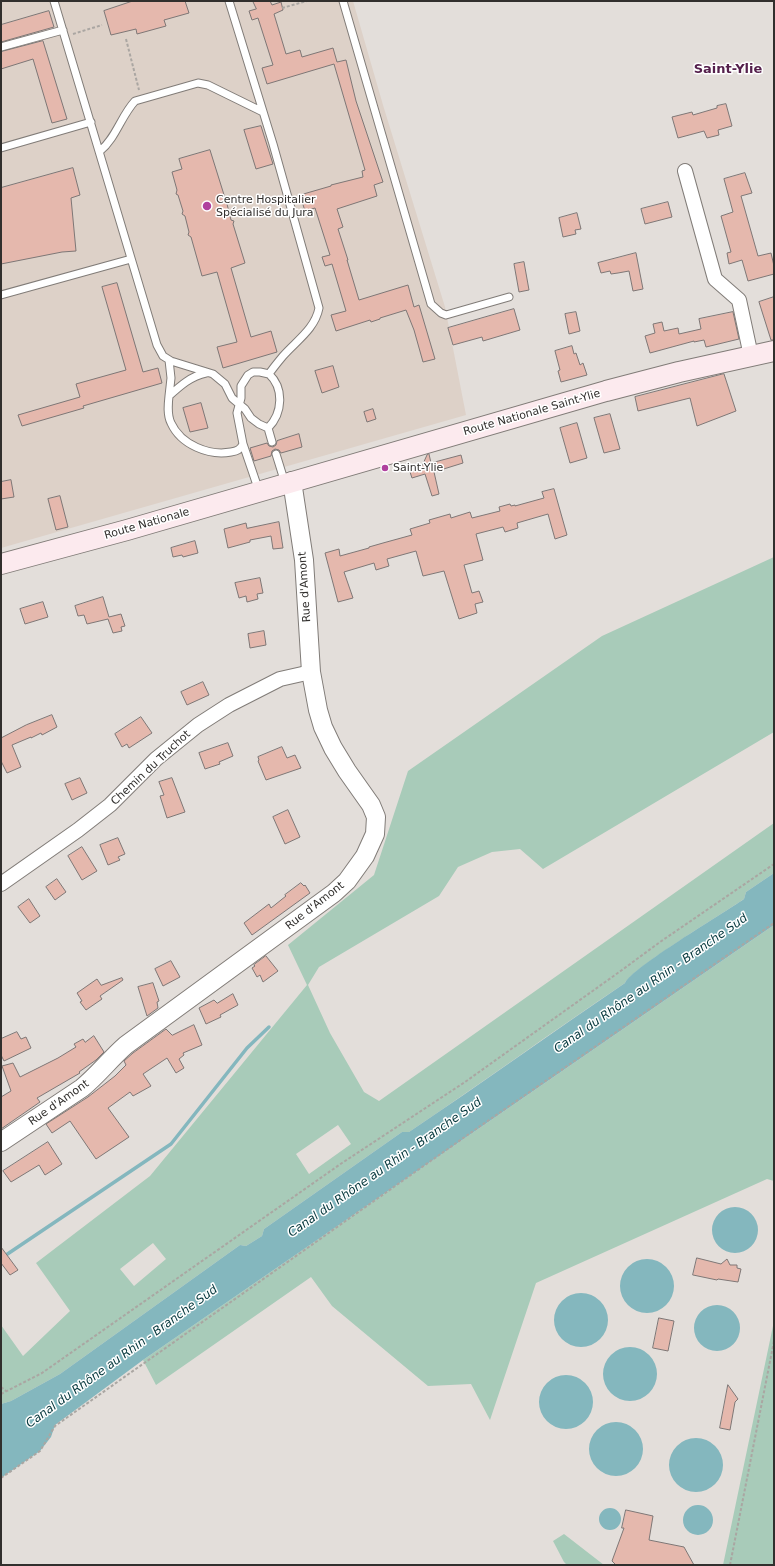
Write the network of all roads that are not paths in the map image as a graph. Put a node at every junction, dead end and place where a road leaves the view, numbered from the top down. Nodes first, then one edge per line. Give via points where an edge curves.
1 (54, 1) edge
2 (229, 1) edge
3 (343, 1) edge
4 (64, 33) junction
5 (1, 47) edge
6 (263, 112) junction
7 (91, 122) junction
8 (1, 148) edge
9 (100, 151) junction
10 (686, 171) dead end
11 (131, 259) junction
12 (1, 295) edge
13 (509, 297) dead end
14 (774, 351) edge
15 (751, 356) junction
16 (169, 360) junction
17 (208, 372) junction
18 (269, 374) junction
19 (169, 396) junction
20 (239, 404) junction
21 (268, 428) junction
22 (272, 442) dead end
23 (243, 444) junction
24 (276, 454) dead end
25 (289, 482) junction
26 (259, 491) junction
27 (1, 564) edge
28 (311, 672) junction
29 (1, 884) edge
30 (1, 1142) edge

1 - 4 lane
2 - 6 lane
3 - 13 lane via 431,304 446,315
4 - 5 lane
4 - 7 lane
6 - 9 lane via 208,85 198,83 135,102 128,109 107,145
6 - 18 lane via 319,308 312,326
7 - 8 lane
7 - 9 lane
9 - 11 lane
10 - 15 street via 715,279 739,300
11 - 12 lane
11 - 16 lane via 157,345 163,356
14 - 15 main road, Route Nationale Saint-Ylie
15 - 25 main road, Route Nationale Saint-Ylie via 606,391
16 - 17 lane
16 - 19 lane
17 - 19 lane via 196,375
17 - 20 lane via 225,384 232,398
18 - 20 lane via 253,372 248,375 241,386 242,398
18 - 21 lane via 278,386 280,396 277,415
19 - 23 lane via 170,422 186,442 205,451 218,453 239,450
20 - 21 lane via 251,418
20 - 23 lane via 237,413
21 - 22 lane
23 - 26 lane
24 - 25 lane
25 - 26 main road, Route Nationale
25 - 28 street, Rue d'Amont via 304,560
26 - 27 main road, Route Nationale
28 - 29 street, Chemin du Truchot via 280,679 229,705 198,725 156,759 110,805
28 - 30 street, Rue d'Amont via 323,727 333,748 371,805 376,817 375,834 366,856 334,893 126,1045 94,1078

